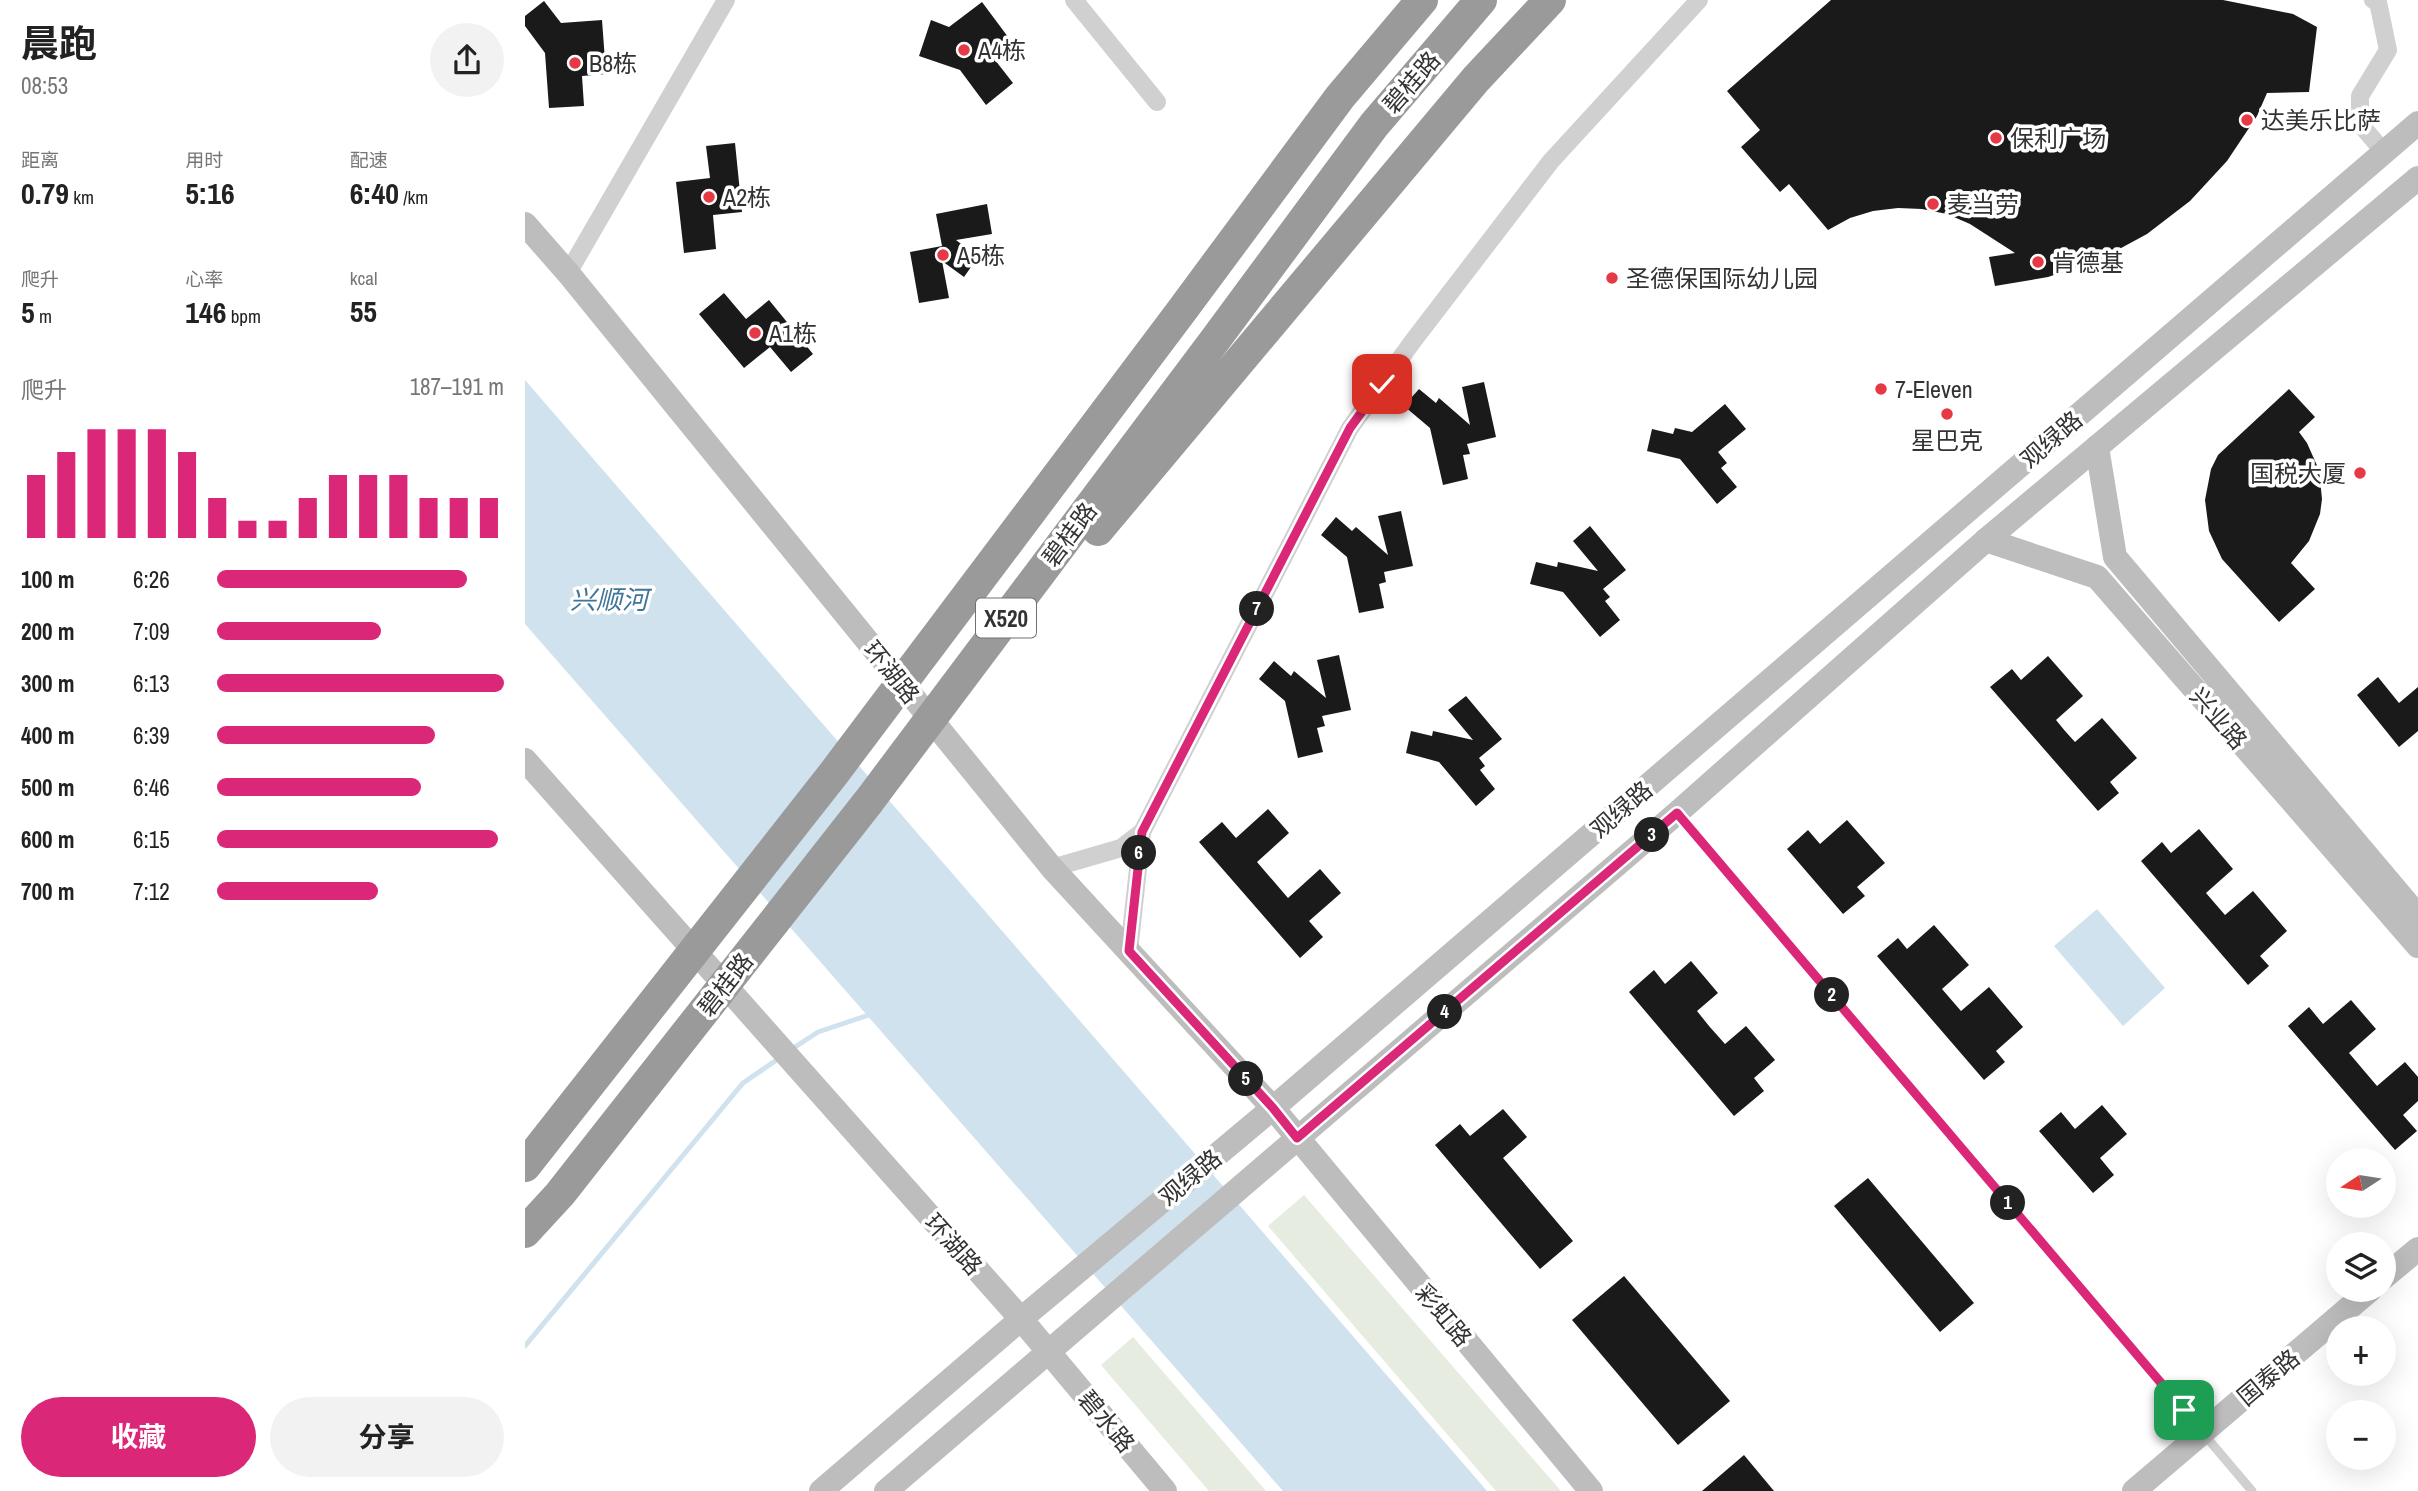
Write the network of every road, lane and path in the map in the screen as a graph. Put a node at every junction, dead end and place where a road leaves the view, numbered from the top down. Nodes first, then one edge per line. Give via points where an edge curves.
1 (726, 0) edge
2 (1074, 0) edge
3 (1399, 0) edge
4 (1422, 0) edge
5 (1482, 0) edge
6 (1550, 0) edge
7 (1699, 0) edge
8 (2373, 0) edge
9 (1157, 102) dead end
10 (2418, 123) edge
11 (2384, 152) junction
12 (2418, 178) edge
13 (525, 224) edge
14 (568, 273) junction
15 (1180, 313) junction
16 (2097, 447) junction
17 (1986, 540) junction
18 (525, 760) edge
19 (1677, 813) junction
20 (1142, 832) junction
21 (843, 834) junction
22 (1052, 869) junction
23 (2418, 916) edge
24 (2418, 946) edge
25 (1129, 951) junction
26 (1273, 1108) junction
27 (1297, 1138) junction
28 (525, 1166) edge
29 (525, 1232) edge
30 (2418, 1249) edge
31 (2396, 1267) edge
32 (2356, 1302) edge
33 (1021, 1319) junction
34 (1048, 1352) junction
35 (2203, 1432) junction
36 (821, 1491) edge
37 (887, 1491) edge
38 (1165, 1491) edge
39 (1591, 1491) edge
40 (2134, 1491) edge
41 (2252, 1491) edge

1 - 14 street
2 - 9 street
3 - 15 highway
4 - 15 highway, 碧桂路 / X520 via 1339,97
5 - 21 highway, 碧桂路 / X520 via 1374,125
6 - 21 highway via 1476,79
7 - 20 street via 1551,161 1350,428
8 - 11 street via 2378,2 2388,50 2360,96 2360,124
10 - 11 main road, 观绿路
11 - 26 main road, 观绿路
12 - 16 main road, 观绿路
13 - 14 main road, 环湖路
14 - 22 main road, 环湖路
15 - 28 highway, 碧桂路 / X520 via 834,773
16 - 17 main road, 观绿路
16 - 23 main road, 兴业路 via 2115,557
17 - 19 main road, 观绿路
17 - 24 main road, 兴业路 via 2097,577
18 - 33 main road, 环湖路
19 - 27 main road, 观绿路
19 - 35 lane
20 - 22 street via 1121,848
20 - 25 street
21 - 29 highway, 碧桂路 / X520 via 560,1194
22 - 25 main road, 环湖路
25 - 26 main road, 环湖路
26 - 27 main road, 彩虹路
26 - 33 main road, 观绿路
27 - 34 main road, 观绿路
27 - 39 main road, 彩虹路
30 - 31 main road
32 - 35 main road, 国泰路
33 - 34 main road, 环湖路
33 - 36 main road, 观绿路
34 - 37 main road, 观绿路
34 - 38 main road, 碧水路
35 - 40 main road, 国泰路
35 - 41 lane

